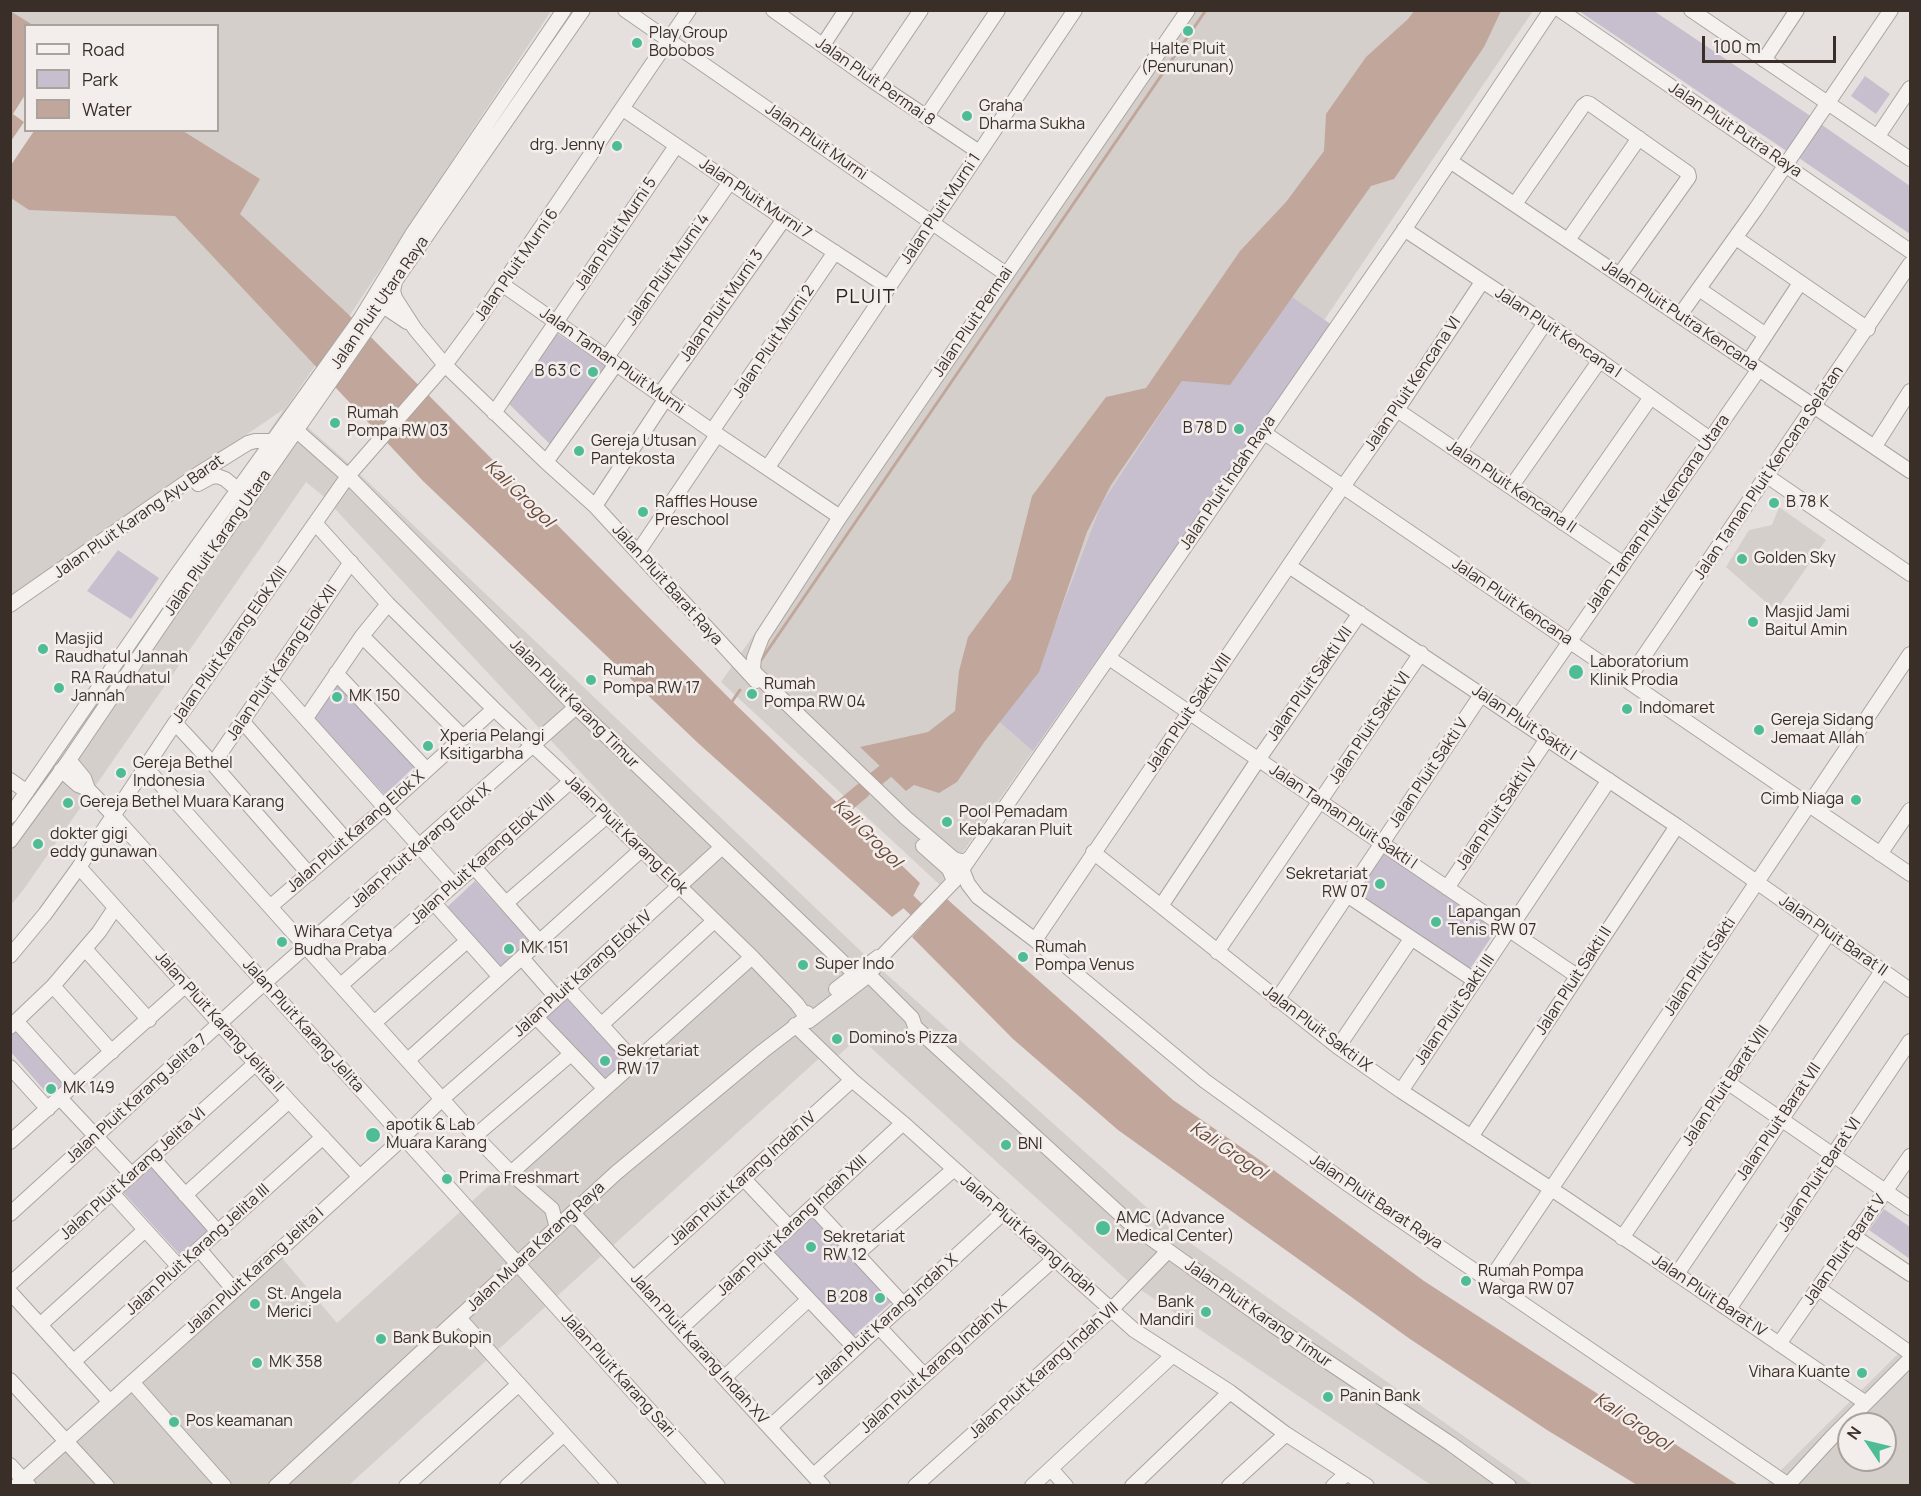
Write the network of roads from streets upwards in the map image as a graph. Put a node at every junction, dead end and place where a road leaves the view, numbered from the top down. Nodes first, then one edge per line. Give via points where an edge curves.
1 (564, 10) edge
2 (583, 10) edge
3 (625, 10) edge
4 (689, 10) edge
5 (773, 10) edge
6 (846, 10) edge
7 (921, 10) edge
8 (999, 10) edge
9 (1075, 10) edge
10 (1188, 10) edge
11 (1551, 10) edge
12 (1560, 10) edge
13 (1797, 10) edge
14 (1891, 10) edge
15 (1699, 13) edge
16 (669, 41) junction
17 (822, 45) junction
18 (1764, 60) junction
19 (873, 81) junction
20 (510, 88) junction
21 (1911, 88) edge
22 (522, 97) junction
23 (1828, 103) junction
24 (623, 109) junction
25 (926, 117) junction
26 (1878, 136) junction
27 (1639, 138) junction
28 (676, 146) junction
29 (979, 152) junction
30 (1911, 159) edge
31 (1450, 160) junction
32 (1786, 164) junction
33 (730, 182) junction
34 (1515, 204) junction
35 (784, 219) junction
36 (933, 222) junction
37 (1404, 229) junction
38 (1736, 238) junction
39 (1568, 240) junction
40 (1911, 250) edge
41 (835, 252) junction
42 (1911, 264) edge
43 (1006, 274) junction
44 (1620, 274) junction
45 (395, 282) junction
46 (1482, 282) junction
47 (1800, 283) junction
48 (503, 285) junction
49 (888, 287) junction
50 (1699, 289) junction
51 (1680, 315) junction
52 (365, 322) junction
53 (556, 323) junction
54 (1545, 323) junction
55 (415, 329) junction
56 (1868, 329) junction
57 (1766, 335) junction
58 (1600, 360) junction
59 (611, 361) junction
60 (446, 365) junction
61 (1754, 365) junction
62 (320, 388) junction
63 (1911, 391) edge
64 (663, 396) junction
65 (1651, 397) junction
66 (1815, 406) junction
67 (1397, 410) junction
68 (494, 413) junction
69 (297, 431) junction
70 (1263, 432) junction
71 (714, 433) junction
72 (1710, 439) junction
73 (272, 441) junction
74 (1875, 446) junction
75 (1459, 451) junction
76 (546, 462) junction
77 (768, 467) junction
78 (1911, 471) edge
79 (348, 476) junction
80 (1767, 476) junction
81 (1343, 487) junction
82 (1512, 487) junction
83 (237, 489) junction
84 (595, 506) junction
85 (840, 517) junction
86 (315, 523) junction
87 (1563, 523) junction
88 (638, 552) junction
89 (351, 562) junction
90 (1624, 564) junction
91 (1289, 566) junction
92 (1911, 574) edge
93 (176, 576) junction
94 (162, 596) junction
95 (180, 596) junction
96 (388, 604) junction
97 (10, 605) edge
98 (1360, 613) junction
99 (10, 614) edge
100 (362, 636) junction
101 (762, 637) junction
102 (1569, 641) junction
103 (728, 651) junction
104 (1422, 653) junction
105 (1911, 654) edge
106 (1109, 658) junction
107 (336, 673) junction
108 (271, 680) junction
109 (1628, 681) junction
110 (1481, 695) junction
111 (93, 696) junction
112 (576, 707) junction
113 (494, 709) junction
114 (1190, 713) junction
115 (97, 718) junction
116 (306, 718) junction
117 (1516, 719) junction
118 (243, 722) junction
119 (175, 723) junction
120 (464, 738) junction
121 (1547, 739) junction
122 (534, 746) junction
123 (1258, 760) junction
124 (213, 764) junction
125 (65, 765) junction
126 (146, 768) junction
127 (427, 770) junction
128 (10, 780) edge
129 (1609, 780) junction
130 (571, 781) junction
131 (27, 792) junction
132 (1320, 802) junction
133 (1810, 804) junction
134 (385, 808) junction
135 (1911, 810) edge
136 (10, 816) edge
137 (113, 816) junction
138 (607, 816) junction
139 (903, 821) junction
140 (1677, 826) junction
141 (10, 841) edge
142 (347, 841) junction
143 (1382, 844) junction
144 (420, 846) junction
145 (721, 848) junction
146 (931, 848) junction
147 (641, 850) junction
148 (1093, 852) junction
149 (1880, 854) junction
150 (965, 864) junction
151 (79, 867) junction
152 (474, 867) junction
153 (309, 874) junction
154 (1911, 874) edge
155 (1756, 883) junction
156 (454, 885) junction
157 (680, 887) junction
158 (947, 888) junction
159 (1447, 888) junction
160 (1347, 895) junction
161 (978, 897) junction
162 (434, 903) junction
163 (506, 903) junction
164 (271, 906) junction
165 (1161, 906) junction
166 (115, 908) junction
167 (714, 921) junction
168 (1509, 930) junction
169 (1829, 933) junction
170 (1411, 939) junction
171 (1035, 940) junction
172 (467, 941) junction
173 (540, 942) junction
174 (306, 947) junction
175 (85, 949) junction
176 (888, 950) joint
177 (1217, 952) junction
178 (10, 956) edge
179 (752, 957) junction
180 (522, 958) junction
181 (1882, 971) junction
182 (862, 976) junction
183 (1577, 976) junction
184 (500, 977) junction
185 (1474, 980) junction
186 (264, 984) junction
187 (186, 985) junction
188 (341, 985) junction
189 (53, 986) junction
190 (567, 987) junction
191 (1911, 990) edge
192 (556, 997) junction
193 (1277, 1000) junction
194 (537, 1017) junction
195 (149, 1020) junction
196 (803, 1020) junction
197 (220, 1023) junction
198 (374, 1023) junction
199 (14, 1025) edge
200 (601, 1025) junction
201 (1911, 1041) edge
202 (1338, 1047) junction
203 (112, 1052) junction
204 (571, 1054) junction
205 (408, 1060) junction
206 (635, 1062) junction
207 (256, 1063) junction
208 (10, 1067) edge
209 (852, 1080) junction
210 (1727, 1082) junction
211 (74, 1086) junction
212 (605, 1089) junction
213 (1401, 1091) junction
214 (60, 1098) junction
215 (442, 1099) junction
216 (289, 1101) junction
217 (48, 1109) junction
218 (1781, 1119) junction
219 (903, 1123) junction
220 (96, 1136) junction
221 (475, 1136) junction
222 (323, 1137) junction
223 (403, 1137) junction
224 (1471, 1137) junction
225 (11, 1142) edge
226 (1833, 1155) junction
227 (1911, 1156) edge
228 (152, 1157) junction
229 (953, 1170) junction
230 (511, 1173) junction
231 (132, 1175) junction
232 (359, 1176) junction
233 (744, 1179) junction
234 (1551, 1191) junction
235 (112, 1193) junction
236 (1886, 1193) junction
237 (185, 1195) junction
238 (813, 1207) junction
239 (1911, 1209) edge
240 (573, 1213) junction
241 (10, 1214) edge
242 (1003, 1214) junction
243 (557, 1228) junction
244 (790, 1228) junction
245 (145, 1230) junction
246 (218, 1232) junction
247 (1622, 1238) junction
248 (1855, 1238) junction
249 (199, 1249) junction
250 (1168, 1251) junction
251 (764, 1252) junction
252 (857, 1254) junction
253 (1053, 1260) junction
254 (518, 1264) junction
255 (179, 1267) junction
256 (1677, 1274) junction
257 (1911, 1274) edge
258 (634, 1278) junction
259 (1490, 1280) junction
260 (10, 1284) edge
261 (1818, 1288) junction
262 (234, 1290) junction
263 (10, 1292) edge
264 (808, 1300) junction
265 (904, 1305) junction
266 (1112, 1309) junction
267 (1729, 1309) junction
268 (459, 1318) junction
269 (40, 1325) junction
270 (879, 1327) junction
271 (681, 1328) junction
272 (1779, 1344) junction
273 (855, 1348) junction
274 (1911, 1353) edge
275 (1172, 1356) junction
276 (1911, 1359) edge
277 (73, 1362) junction
278 (924, 1375) junction
279 (725, 1377) junction
280 (10, 1380) edge
281 (132, 1382) junction
282 (519, 1384) junction
283 (1230, 1392) junction
284 (110, 1402) junction
285 (1866, 1403) junction
286 (770, 1427) junction
287 (564, 1434) junction
288 (1286, 1434) junction
289 (66, 1440) junction
290 (10, 1465) edge
291 (1051, 1469) junction
292 (1347, 1473) junction
293 (819, 1480) edge
294 (23, 1483) edge
295 (608, 1484) edge
296 (107, 1485) edge
297 (224, 1485) edge
298 (276, 1485) edge
299 (409, 1485) edge
300 (507, 1485) edge
301 (718, 1485) edge
302 (915, 1485) edge
303 (1032, 1485) edge
304 (1066, 1485) edge
305 (1132, 1485) edge
306 (1229, 1485) edge
307 (1333, 1485) edge
308 (1367, 1485) edge
309 (1509, 1485) edge
310 (1789, 1485) edge

1 - 20 street, Jalan Pluit Utara Raya
2 - 22 street, Jalan Pluit Utara Raya
3 - 16 street, Jalan Pluit Murni
4 - 16 street, Jalan Pluit Murni 6
5 - 17 street, Jalan Pluit Permai 8
6 - 17 street
7 - 19 street
8 - 25 street
9 - 29 street, Jalan Pluit Murni 1
10 - 43 street, Jalan Pluit Permai
11 - 31 street, Jalan Pluit Indah Raya
12 - 32 street, Jalan Pluit Putra Raya
13 - 18 street
14 - 23 street
15 - 18 street
16 - 24 street, Jalan Pluit Murni 6
16 - 36 street, Jalan Pluit Murni
17 - 19 street, Jalan Pluit Permai 8
18 - 23 street
19 - 25 street, Jalan Pluit Permai 8
20 - 22 street
20 - 52 street, Jalan Pluit Utara Raya via 413,233
21 - 26 street
22 - 45 street, Jalan Pluit Utara Raya
23 - 26 street
23 - 32 street
24 - 28 street, Jalan Pluit Murni 7
24 - 48 street, Jalan Pluit Murni 6
25 - 29 street, Jalan Pluit Permai 8
26 - 30 street
27 - 34 street via 1585,104
27 - 39 street
27 - 44 street via 1689,177
28 - 33 street, Jalan Pluit Murni 7
28 - 53 street, Jalan Pluit Murni 5
29 - 36 street, Jalan Pluit Murni 1
31 - 34 street, Jalan Pluit Putra Kencana
31 - 37 street, Jalan Pluit Indah Raya
32 - 38 street
32 - 40 street, Jalan Pluit Putra Raya
33 - 35 street, Jalan Pluit Murni 7
33 - 59 street, Jalan Pluit Murni 4
34 - 39 street, Jalan Pluit Putra Kencana
35 - 41 street, Jalan Pluit Murni 7
35 - 64 street, Jalan Pluit Murni 3
36 - 43 street, Jalan Pluit Murni
36 - 49 street, Jalan Pluit Murni 1
37 - 46 street, Jalan Pluit Kencana I
37 - 70 street, Jalan Pluit Indah Raya
38 - 47 street
38 - 50 street
39 - 44 street, Jalan Pluit Putra Kencana
41 - 49 street, Jalan Pluit Murni 7
41 - 71 street, Jalan Pluit Murni 2
42 - 56 street, Jalan Taman Pluit Kencana Selatan
43 - 85 street, Jalan Pluit Permai
44 - 51 street, Jalan Pluit Putra Kencana
45 - 52 street, Jalan Pluit Utara Raya
45 - 55 street, Jalan Pluit Barat Raya via 394,298
46 - 54 street, Jalan Pluit Kencana I
46 - 67 street, Jalan Pluit Kencana VI
47 - 56 street
47 - 57 street, Jalan Taman Pluit Kencana Utara
48 - 53 street, Jalan Taman Pluit Murni
48 - 60 street, Jalan Pluit Murni 6
49 - 77 street, Jalan Pluit Murni 1
50 - 51 street
50 - 57 street
51 - 61 street, Jalan Pluit Putra Kencana
52 - 55 street via 385,308
52 - 62 street, Jalan Pluit Utara Raya
53 - 59 street, Jalan Taman Pluit Murni
53 - 68 street, Jalan Pluit Murni 5
54 - 58 street, Jalan Pluit Kencana I
54 - 75 street
55 - 60 street, Jalan Pluit Barat Raya
56 - 66 street, Jalan Taman Pluit Kencana Selatan
57 - 61 street, Jalan Taman Pluit Kencana Utara
58 - 65 street, Jalan Pluit Kencana I
58 - 82 street
59 - 64 street, Jalan Taman Pluit Murni
59 - 76 street, Jalan Pluit Murni 4
60 - 68 street, Jalan Pluit Barat Raya
60 - 79 street, Jalan Pluit Murni 6
61 - 66 street, Jalan Pluit Putra Kencana
61 - 72 street, Jalan Taman Pluit Kencana Utara
62 - 69 street, Jalan Pluit Karang Utara
62 - 73 street, Jalan Pluit Utara Raya
62 - 93 street, Jalan Pluit Utara Raya via 183,582 177,583
63 - 74 street
64 - 71 street, Jalan Taman Pluit Murni
64 - 84 street, Jalan Pluit Murni 3
65 - 72 street, Jalan Pluit Kencana I
65 - 87 street
66 - 74 street, Jalan Pluit Putra Kencana
66 - 80 street, Jalan Taman Pluit Kencana Selatan
67 - 75 street, Jalan Pluit Kencana II
67 - 81 street, Jalan Pluit Kencana VI
68 - 76 street, Jalan Pluit Barat Raya
69 - 79 street, Jalan Pluit Karang Timur
69 - 95 street, Jalan Pluit Karang Utara
70 - 81 street, Jalan Pluit Kencana
70 - 106 street, Jalan Pluit Indah Raya
71 - 77 street, Jalan Taman Pluit Murni
71 - 88 street, Jalan Pluit Murni 2
72 - 90 street, Jalan Taman Pluit Kencana Utara
73 - 83 street, Jalan Pluit Utara Raya
73 - 97 street, Jalan Pluit Karang Ayu Barat via 248,443 198,474
74 - 78 street, Jalan Pluit Putra Kencana
75 - 82 street, Jalan Pluit Kencana II
76 - 84 street, Jalan Pluit Barat Raya
77 - 85 street, Jalan Taman Pluit Murni
79 - 86 street, Jalan Pluit Karang Elok XIII
79 - 112 street, Jalan Pluit Karang Timur
80 - 92 street
80 - 109 street, Jalan Taman Pluit Kencana Selatan
81 - 91 street, Jalan Pluit Sakti VIII
81 - 102 street, Jalan Pluit Kencana
82 - 87 street, Jalan Pluit Kencana II
83 - 93 street, Jalan Pluit Karang Utara
83 - 99 street, Jalan Pluit Karang Ayu Barat via 222,477 211,477
84 - 88 street, Jalan Pluit Barat Raya
85 - 101 street, Jalan Pluit Permai
86 - 89 street, Jalan Pluit Karang Elok
86 - 119 street, Jalan Pluit Karang Elok XIII
87 - 90 street, Jalan Pluit Kencana II
88 - 103 street, Jalan Pluit Barat Raya
89 - 96 street, Jalan Pluit Karang Elok
89 - 108 street, Jalan Pluit Karang Elok XII
90 - 102 street, Jalan Taman Pluit Kencana Utara
91 - 98 street, Jalan Pluit Sakti I
91 - 114 street, Jalan Pluit Sakti VIII
93 - 94 street, Jalan Pluit Karang Utara
94 - 95 street
94 - 111 street, Jalan Pluit Karang Utara
95 - 115 street, Jalan Pluit Karang Utara
96 - 100 street
96 - 113 street, Jalan Pluit Karang Elok
98 - 104 street, Jalan Pluit Sakti I
98 - 123 street, Jalan Pluit Sakti VII
100 - 107 street
100 - 120 street
101 - 103 street via 746,649
101 - 139 street, Jalan Pluit Barat Raya via 754,658 755,673
102 - 109 street, Jalan Pluit Kencana
102 - 117 street, Jalan Taman Pluit Kencana Utara
103 - 139 street, Jalan Pluit Barat Raya via 837,763
104 - 110 street, Jalan Pluit Sakti I
104 - 132 street, Jalan Pluit Sakti VI
105 - 133 street, Jalan Pluit Sakti
106 - 114 street, Jalan Taman Pluit Sakti I
106 - 150 street, Jalan Pluit Indah Raya
107 - 116 street
107 - 127 street
108 - 116 street
108 - 118 street, Jalan Pluit Karang Elok XII
109 - 133 street, Jalan Pluit Kencana
110 - 117 street, Jalan Pluit Sakti I
110 - 143 street, Jalan Pluit Sakti V
111 - 115 street
111 - 131 street, Jalan Pluit Karang Utara
112 - 122 street, Jalan Pluit Karang Elok IX
112 - 145 street, Jalan Pluit Karang Timur
113 - 120 street, Jalan Pluit Karang Elok X
113 - 122 street, Jalan Pluit Karang Elok
114 - 123 street, Jalan Taman Pluit Sakti I
114 - 148 street, Jalan Pluit Sakti VIII
115 - 125 street, Jalan Pluit Karang Utara
116 - 134 street
117 - 121 street, Jalan Pluit Sakti I
118 - 124 street, Jalan Pluit Karang Elok XII
118 - 142 street
119 - 124 street
119 - 126 street, Jalan Pluit Karang Elok XIII
120 - 127 street, Jalan Pluit Karang Elok X
121 - 129 street, Jalan Pluit Sakti I
121 - 159 street, Jalan Pluit Sakti IV
122 - 130 street, Jalan Pluit Karang Elok
122 - 144 street, Jalan Pluit Karang Elok IX
123 - 132 street, Jalan Taman Pluit Sakti I
123 - 165 street, Jalan Pluit Sakti VII
124 - 153 street
125 - 137 street, Jalan Pluit Karang Jelita via 78,785 88,789
125 - 141 street, Jalan Pluit Karang Utara
126 - 137 street, Jalan Pluit Karang Elok XIII
126 - 164 street
127 - 134 street, Jalan Pluit Karang Elok X
128 - 131 street
129 - 140 street, Jalan Pluit Sakti I
129 - 168 street, Jalan Pluit Sakti III
130 - 138 street, Jalan Pluit Karang Elok
130 - 152 street, Jalan Pluit Karang Elok VIII
131 - 136 street, Jalan Pluit Karang Utara
132 - 143 street, Jalan Taman Pluit Sakti I
132 - 177 street, Jalan Pluit Sakti VI
133 - 149 street, Jalan Pluit Kencana
133 - 155 street, Jalan Pluit Sakti
134 - 142 street, Jalan Pluit Karang Elok X
134 - 144 street
135 - 149 street
137 - 151 street, Jalan Pluit Karang Elok XIII
137 - 186 street, Jalan Pluit Karang Jelita
138 - 147 street, Jalan Pluit Karang Elok
138 - 163 street
139 - 146 street, Jalan Pluit Barat Raya
140 - 155 street, Jalan Pluit Sakti I
140 - 183 street, Jalan Pluit Sakti II
142 - 153 street, Jalan Pluit Karang Elok X
143 - 159 street, Jalan Taman Pluit Sakti I
143 - 160 street, Jalan Pluit Sakti V
144 - 156 street
144 - 174 street, Jalan Pluit Karang Elok IX
145 - 157 street, Jalan Pluit Karang Elok IV
145 - 182 street, Jalan Pluit Karang Timur
146 - 150 street, Jalan Pluit Barat Raya
146 - 158 street, Jalan Pluit Barat Raya via 949,869
147 - 157 street, Jalan Pluit Karang Elok
147 - 173 street
148 - 165 street, Jalan Pluit Sakti IX
148 - 171 street, Jalan Pluit Sakti VIII
149 - 154 street, Jalan Pluit Kencana
150 - 158 street, Jalan Pluit Indah Raya
150 - 161 street, Jalan Pluit Barat Raya via 968,884
151 - 166 street, Jalan Pluit Karang Jelita II
151 - 178 street, Jalan Pluit Karang Elok XIII
152 - 156 street, Jalan Pluit Karang Elok VIII
152 - 163 street
153 - 164 street, Jalan Pluit Karang Elok X
155 - 169 street, Jalan Pluit Barat II
155 - 234 street, Jalan Pluit Sakti
156 - 162 street, Jalan Pluit Karang Elok VIII
157 - 167 street, Jalan Pluit Karang Elok
157 - 190 street, Jalan Pluit Karang Elok IV
158 - 161 street, Jalan Pluit Barat Raya
158 - 176 street, Jalan Pluit Indah Raya
159 - 168 street, Jalan Taman Pluit Sakti I
160 - 170 street
160 - 193 street, Jalan Pluit Sakti V
161 - 171 street, Jalan Pluit Barat Raya
162 - 172 street
162 - 188 street, Jalan Pluit Karang Elok VIII
163 - 173 street
164 - 174 street
165 - 177 street, Jalan Pluit Sakti IX
166 - 175 street
166 - 187 street, Jalan Pluit Karang Jelita II
167 - 179 street, Jalan Pluit Karang Elok
167 - 200 street
168 - 183 street, Jalan Taman Pluit Sakti I
168 - 185 street, Jalan Pluit Sakti III
169 - 181 street, Jalan Pluit Barat II
169 - 210 street, Jalan Pluit Barat VIII
170 - 185 street
170 - 202 street
171 - 259 street, Jalan Pluit Barat Raya via 1205,1081
172 - 184 street
172 - 198 street
173 - 180 street
174 - 186 street, Jalan Pluit Karang Elok IX
174 - 188 street
175 - 189 street
175 - 195 street
176 - 182 street, Jalan Muara Karang Raya
177 - 193 street, Jalan Pluit Sakti IX
179 - 196 street, Jalan Pluit Karang Elok
179 - 206 street
180 - 184 street
180 - 192 street
181 - 191 street, Jalan Pluit Barat II
181 - 218 street, Jalan Pluit Barat VII
182 - 196 street, Jalan Muara Karang Raya
182 - 250 street, Jalan Pluit Karang Timur via 912,1018 915,1027 1132,1225
183 - 224 street, Jalan Pluit Sakti II
184 - 205 street
185 - 213 street, Jalan Pluit Sakti III
186 - 197 street, Jalan Pluit Karang Jelita 7
186 - 223 street, Jalan Pluit Karang Jelita
187 - 195 street
187 - 197 street, Jalan Pluit Karang Jelita II
188 - 198 street
189 - 199 street
189 - 203 street
190 - 192 street, Jalan Pluit Karang Elok IV
190 - 200 street
192 - 194 street, Jalan Pluit Karang Elok IV
193 - 202 street, Jalan Pluit Sakti IX
194 - 204 street
194 - 215 street, Jalan Pluit Karang Elok IV
195 - 203 street
196 - 209 street, Jalan Pluit Karang Indah
196 - 240 street, Jalan Muara Karang Raya via 616,1173
197 - 207 street, Jalan Pluit Karang Jelita II
197 - 220 street, Jalan Pluit Karang Jelita 7
198 - 205 street
199 - 211 street
200 - 206 street
201 - 226 street, Jalan Pluit Barat VI
202 - 213 street, Jalan Pluit Sakti IX
203 - 211 street
204 - 212 street
204 - 221 street
205 - 215 street
206 - 212 street
207 - 216 street, Jalan Pluit Karang Jelita II
207 - 228 street, Jalan Pluit Karang Jelita VI
208 - 217 street
209 - 219 street, Jalan Pluit Karang Indah
209 - 233 street, Jalan Pluit Karang Indah IV
210 - 218 street
210 - 247 street, Jalan Pluit Barat VIII
211 - 214 street
212 - 230 street
213 - 224 street, Jalan Pluit Sakti IX
214 - 217 street
214 - 220 street
215 - 221 street
215 - 223 street, Jalan Pluit Karang Jelita I
216 - 222 street, Jalan Pluit Karang Jelita II
216 - 237 street
217 - 225 street
218 - 226 street
218 - 256 street, Jalan Pluit Barat VII
219 - 229 street, Jalan Pluit Karang Indah
219 - 238 street, Jalan Pluit Karang Indah XIII
220 - 231 street
220 - 241 street, Jalan Pluit Karang Jelita 7
221 - 230 street
222 - 232 street, Jalan Pluit Karang Jelita II
222 - 246 street, Jalan Pluit Karang Jelita III
223 - 232 street, Jalan Pluit Karang Jelita I
223 - 254 street, Jalan Pluit Karang Jelita
224 - 234 street, Jalan Pluit Sakti IX
226 - 236 street
226 - 267 street, Jalan Pluit Barat VI
227 - 236 street, Jalan Pluit Barat V
228 - 231 street, Jalan Pluit Karang Jelita VI
228 - 237 street
229 - 242 street, Jalan Pluit Karang Indah
229 - 252 street
230 - 243 street via 552,1209
231 - 235 street, Jalan Pluit Karang Jelita VI
232 - 262 street, Jalan Pluit Karang Jelita I
233 - 244 street
233 - 258 street, Jalan Pluit Karang Indah IV
234 - 247 street, Jalan Pluit Barat IV
234 - 259 street, Jalan Pluit Sakti
235 - 245 street
235 - 260 street, Jalan Pluit Karang Jelita VI
236 - 239 street
236 - 248 street, Jalan Pluit Barat V
237 - 246 street
238 - 244 street, Jalan Pluit Karang Indah XIII
238 - 252 street
240 - 243 street, Jalan Muara Karang Raya
240 - 258 street, Jalan Pluit Karang Indah XV
242 - 253 street, Jalan Pluit Karang Indah
242 - 265 street, Jalan Pluit Karang Indah X
243 - 254 street, Jalan Muara Karang Raya
244 - 251 street, Jalan Pluit Karang Indah XIII
245 - 255 street
245 - 269 street
246 - 249 street, Jalan Pluit Karang Jelita III
247 - 256 street, Jalan Pluit Barat IV
248 - 257 street
248 - 261 street, Jalan Pluit Barat V
249 - 255 street, Jalan Pluit Karang Jelita III
249 - 262 street
250 - 266 street, Jalan Pluit Karang Indah VII
250 - 309 street, Jalan Pluit Karang Timur
251 - 264 street
251 - 271 street, Jalan Pluit Karang Indah XIII
252 - 265 street
253 - 266 street, Jalan Pluit Karang Indah
253 - 278 street, Jalan Pluit Karang Indah IX
254 - 268 street, Jalan Muara Karang Raya
254 - 301 street, Jalan Pluit Karang Sari
255 - 277 street, Jalan Pluit Karang Jelita III
256 - 267 street, Jalan Pluit Barat IV
258 - 271 street, Jalan Pluit Karang Indah XV
259 - 310 street, Jalan Pluit Barat Raya
261 - 272 street, Jalan Pluit Barat V
261 - 274 street
262 - 281 street, Jalan Pluit Karang Jelita I
263 - 269 street
264 - 273 street
264 - 279 street
265 - 270 street, Jalan Pluit Karang Indah X
266 - 275 street, Jalan Pluit Karang Indah
266 - 302 street, Jalan Pluit Karang Indah VII
267 - 272 street, Jalan Pluit Barat IV
268 - 282 street
268 - 298 street, Jalan Muara Karang Raya
269 - 277 street
270 - 273 street, Jalan Pluit Karang Indah X
270 - 278 street
271 - 279 street, Jalan Pluit Karang Indah XV
272 - 285 street, Jalan Pluit Barat IV
273 - 286 street, Jalan Pluit Karang Indah X
275 - 283 street, Jalan Pluit Karang Indah
275 - 291 street
276 - 285 street
277 - 284 street
278 - 293 street, Jalan Pluit Karang Indah IX
279 - 286 street, Jalan Pluit Karang Indah XV
280 - 289 street
281 - 284 street, Jalan Pluit Karang Jelita I
281 - 297 street
282 - 287 street
282 - 299 street
283 - 288 street, Jalan Pluit Karang Indah
283 - 305 street
284 - 289 street, Jalan Pluit Karang Jelita I
285 - 310 street
286 - 293 street, Jalan Pluit Karang Indah XV
287 - 295 street
287 - 300 street
288 - 292 street, Jalan Pluit Karang Indah
288 - 306 street
289 - 294 street, Jalan Pluit Karang Jelita I
289 - 296 street
290 - 294 street
291 - 303 street
291 - 304 street
292 - 307 street
292 - 308 street, Jalan Pluit Karang Indah

